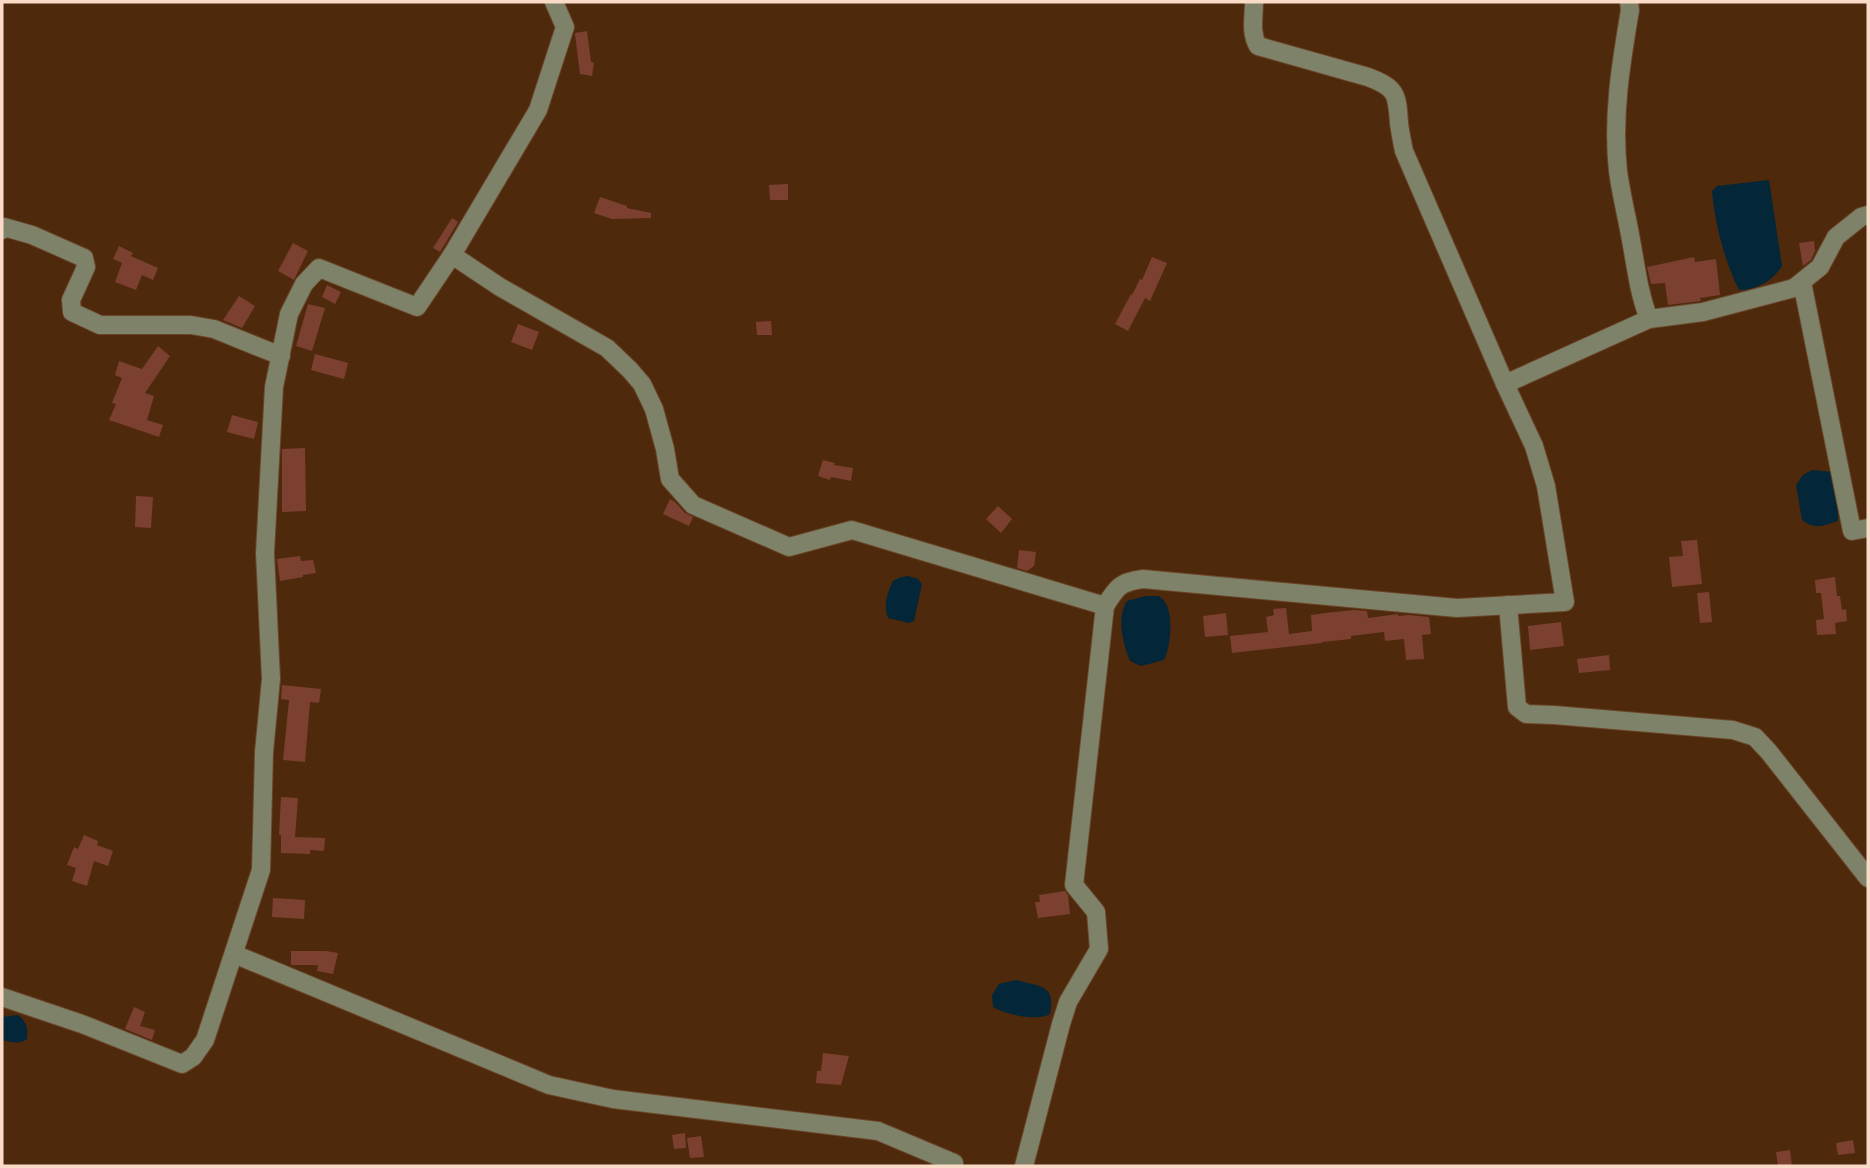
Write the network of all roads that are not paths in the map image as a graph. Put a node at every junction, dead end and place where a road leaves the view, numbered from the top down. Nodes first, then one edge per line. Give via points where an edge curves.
1 (554, 2) edge
2 (1254, 2) edge
3 (1629, 2) edge
4 (1868, 215) edge
5 (2, 230) edge
6 (452, 255) junction
7 (1802, 282) junction
8 (1649, 319) junction
9 (281, 356) junction
10 (1505, 384) junction
11 (1868, 528) edge
12 (1508, 605) junction
13 (1105, 606) junction
14 (1868, 878) edge
15 (234, 954) junction
16 (2, 998) edge
17 (958, 1165) edge
18 (1024, 1166) edge

1 - 6 street via 565,27 538,110
2 - 10 street via 1258,46 1368,77 1391,89 1398,100 1404,150
3 - 8 street via 1619,76 1618,171
4 - 7 street via 1836,237 1820,267
5 - 9 street via 32,235 84,258 86,267 71,300 72,312 100,325 191,325 214,329
6 - 9 street via 417,307 319,268 303,284 289,314
6 - 13 street via 607,348 630,370 654,410 670,479 693,505 789,547 852,530
7 - 8 street via 1790,290 1703,312
7 - 11 street via 1852,531
8 - 10 street
9 - 15 street via 274,387 265,553 271,680 261,870
10 - 12 street via 1534,446 1546,486 1565,602
12 - 13 street via 1457,608 1143,579 1118,586
12 - 14 street via 1517,707 1526,714 1733,730 1755,737
13 - 18 street via 1074,885 1096,912 1098,949 1068,1002
15 - 16 street via 205,1040 182,1064
15 - 17 street via 549,1085 613,1099 878,1131

